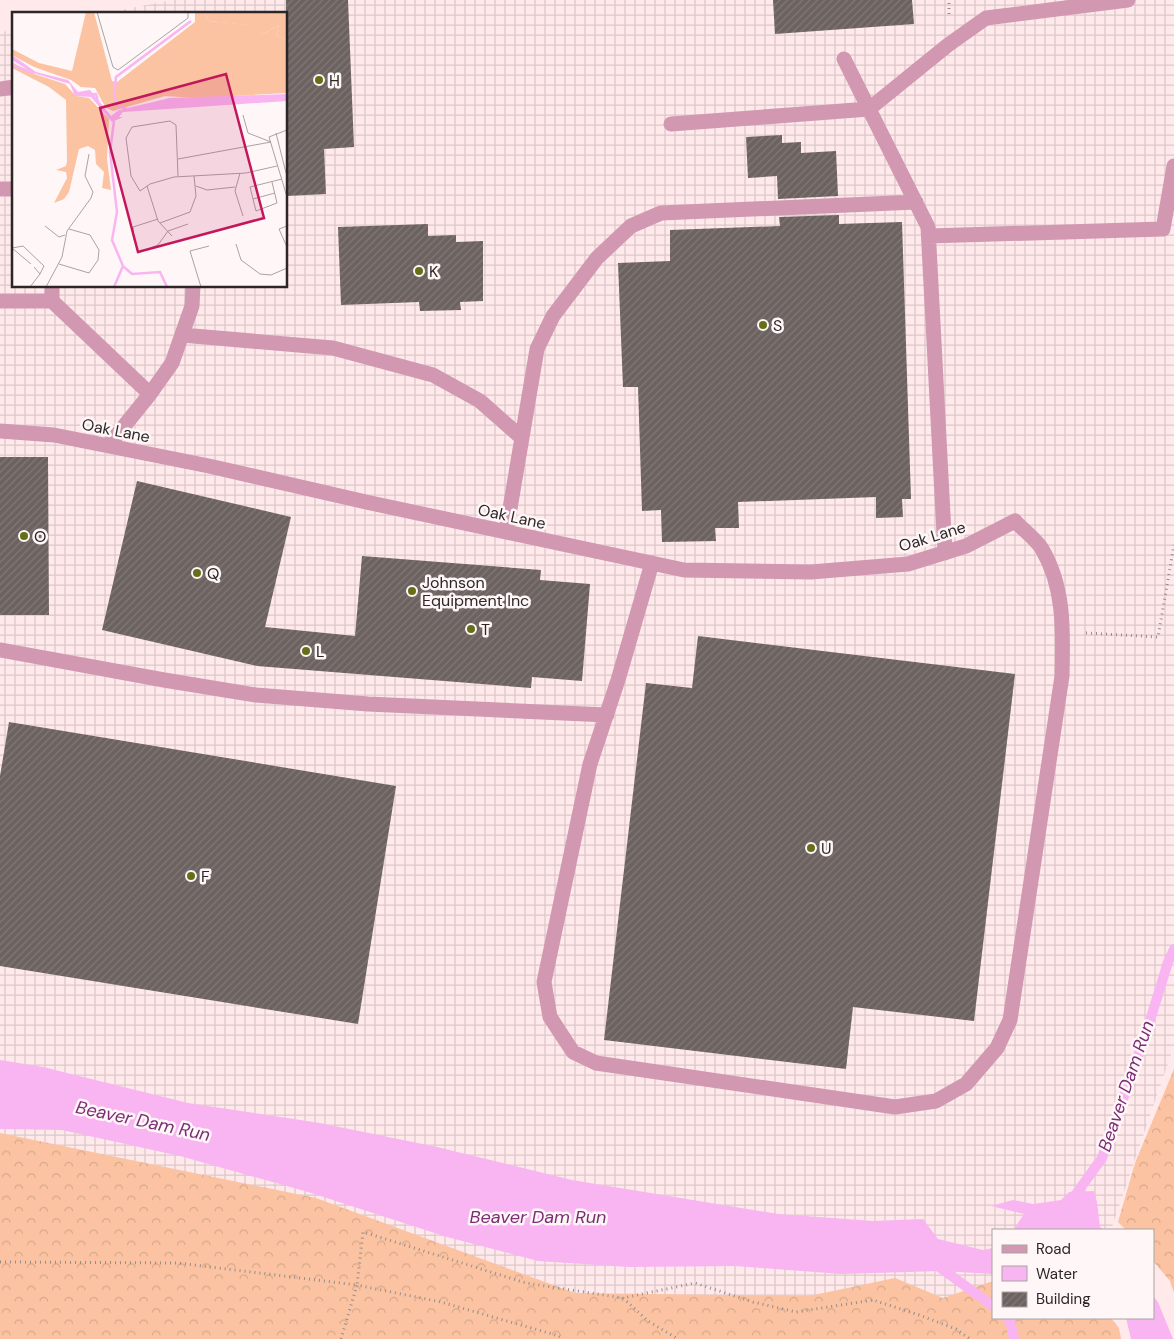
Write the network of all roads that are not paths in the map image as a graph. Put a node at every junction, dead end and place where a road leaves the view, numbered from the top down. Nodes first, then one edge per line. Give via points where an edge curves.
1 (1128, 0) edge
2 (844, 59) dead end
3 (869, 109) junction
4 (672, 124) dead end
5 (1174, 166) edge
6 (916, 202) junction
7 (929, 236) junction
8 (193, 288) edge
9 (52, 294) edge
10 (0, 301) edge
11 (182, 335) junction
12 (150, 394) junction
13 (0, 431) edge
14 (522, 438) junction
15 (108, 446) junction
16 (506, 532) junction
17 (945, 552) junction
18 (652, 563) junction
19 (0, 650) edge
20 (607, 716) junction

1 - 3 street via 986,18
2 - 3 street
3 - 4 street
3 - 6 street
5 - 7 street via 1163,229
6 - 7 street
6 - 14 street via 661,213 631,226 597,258 553,316 537,348
7 - 17 street
8 - 11 street via 192,306
9 - 10 street
9 - 12 street
11 - 12 street via 172,363
11 - 14 street via 333,348 433,375 480,401
12 - 15 street
13 - 15 street, Oak Lane via 54,435
14 - 16 street
15 - 16 street, Oak Lane
16 - 18 street, Oak Lane
17 - 18 street, Oak Lane via 908,564 811,572 684,570
17 - 20 street, Oak Lane via 966,546 1015,521 1041,547 1052,570 1060,595 1063,632 1062,676 1010,1020 997,1048 966,1084 936,1102 895,1107 596,1063 573,1052 550,1017 544,982 590,764
18 - 20 street
19 - 20 street via 256,695

